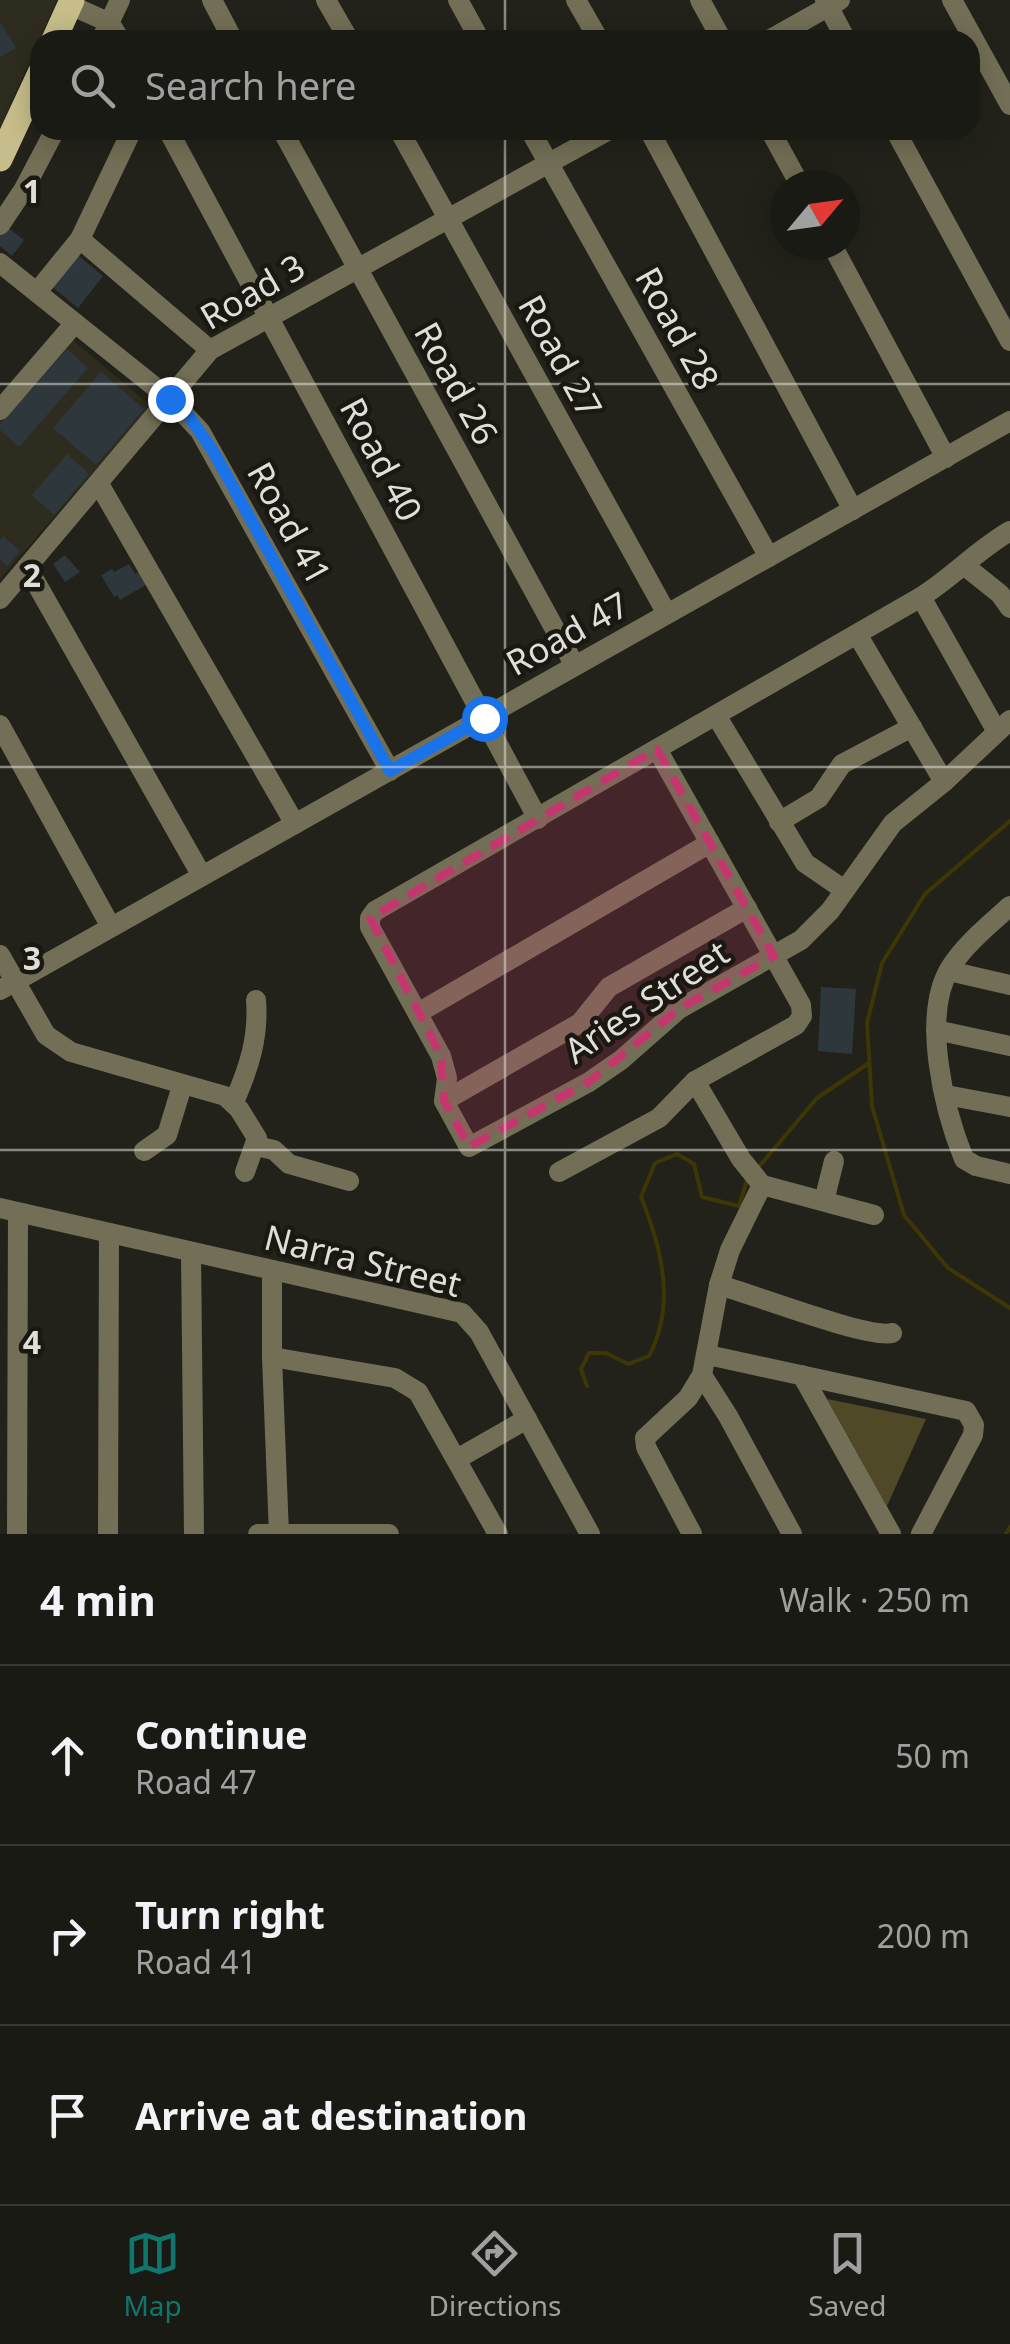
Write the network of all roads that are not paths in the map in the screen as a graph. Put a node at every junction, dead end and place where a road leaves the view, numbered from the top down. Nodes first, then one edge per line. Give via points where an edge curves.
1 (120, 0) edge
2 (212, 0) edge
3 (326, 0) edge
4 (458, 0) edge
5 (576, 0) edge
6 (700, 0) edge
7 (952, 0) edge
8 (71, 2) edge
9 (831, 2) edge
10 (58, 30) edge
11 (105, 30) edge
12 (111, 30) edge
13 (228, 30) edge
14 (343, 30) edge
15 (474, 30) edge
16 (592, 30) edge
17 (716, 30) edge
18 (785, 30) edge
19 (842, 30) edge
20 (969, 30) edge
21 (980, 51) edge
22 (30, 94) edge
23 (1010, 105) edge
24 (49, 140) edge
25 (127, 140) edge
26 (173, 140) edge
27 (288, 140) edge
28 (404, 140) edge
29 (536, 140) edge
30 (591, 140) edge
31 (654, 140) edge
32 (775, 140) edge
33 (900, 140) edge
34 (0, 160) edge
35 (549, 164) junction
36 (792, 170) edge
37 (448, 218) junction
38 (0, 225) edge
39 (80, 239) junction
40 (840, 260) edge
41 (0, 263) edge
42 (358, 268) junction
43 (37, 292) junction
44 (268, 317) junction
45 (75, 322) junction
46 (1010, 341) edge
47 (210, 350) junction
48 (170, 399) junction
49 (0, 410) edge
50 (1010, 422) edge
51 (946, 458) junction
52 (99, 484) junction
53 (853, 510) junction
54 (1010, 531) edge
55 (769, 557) junction
56 (966, 566) junction
57 (27, 567) junction
58 (921, 597) junction
59 (0, 598) edge
60 (1010, 608) edge
61 (668, 614) junction
62 (857, 634) junction
63 (575, 666) junction
64 (717, 717) junction
65 (484, 718) junction
66 (0, 725) edge
67 (1003, 725) edge
68 (912, 727) junction
69 (657, 749) junction
70 (390, 771) junction
71 (944, 782) junction
72 (538, 819) junction
73 (779, 822) junction
74 (295, 824) junction
75 (710, 843) junction
76 (202, 876) junction
77 (842, 890) junction
78 (1010, 906) edge
79 (747, 908) junction
80 (111, 928) junction
81 (0, 955) edge
82 (774, 956) junction
83 (948, 971) junction
84 (1010, 985) edge
85 (8, 986) edge
86 (256, 1000) dead end
87 (418, 1013) junction
88 (936, 1030) junction
89 (1010, 1046) edge
90 (696, 1081) junction
91 (182, 1086) junction
92 (946, 1095) junction
93 (444, 1100) junction
94 (234, 1102) junction
95 (1010, 1107) edge
96 (256, 1146) junction
97 (144, 1151) dead end
98 (834, 1161) dead end
99 (246, 1172) dead end
100 (559, 1172) dead end
101 (1010, 1174) edge
102 (349, 1181) dead end
103 (762, 1184) junction
104 (824, 1201) junction
105 (9, 1211) edge
106 (874, 1215) dead end
107 (109, 1234) junction
108 (190, 1252) junction
109 (272, 1270) junction
110 (719, 1285) junction
111 (9, 1298) edge
112 (892, 1334) dead end
113 (272, 1357) junction
114 (705, 1365) junction
115 (802, 1375) junction
116 (9, 1380) edge
117 (527, 1419) junction
118 (456, 1459) junction
119 (18, 1534) edge
120 (108, 1534) edge
121 (194, 1534) edge
122 (258, 1534) edge
123 (279, 1534) edge
124 (390, 1534) edge
125 (498, 1534) edge
126 (590, 1534) edge
127 (692, 1534) edge
128 (792, 1534) edge
129 (891, 1534) edge
130 (920, 1534) edge

1 - 12 street
2 - 13 street
3 - 14 street
4 - 15 street
5 - 16 street
6 - 17 street
7 - 20 street
8 - 10 main road
8 - 11 street
9 - 18 street
9 - 19 street
21 - 23 street
22 - 34 main road
24 - 38 street
25 - 39 street
26 - 44 street, Road 40
27 - 42 street, Road 26
28 - 37 street, Road 27
29 - 35 street, Road 28
30 - 35 street, Road 3
31 - 53 street
32 - 36 street
33 - 46 street
35 - 37 street, Road 3
35 - 55 street, Road 28
37 - 42 street, Road 3
37 - 61 street, Road 27
39 - 43 street
39 - 47 street
40 - 51 street
41 - 43 street, Road 41
42 - 44 street, Road 3
42 - 63 street, Road 26
43 - 45 street, Road 41
44 - 47 street, Road 3
44 - 65 street, Road 40
45 - 48 street, Road 41
45 - 49 street
47 - 48 street, Road 3
48 - 52 street, Road 3
48 - 70 street, Road 41 via 213,451
50 - 51 street, Road 47
51 - 53 street, Road 47
52 - 57 street, Road 3
52 - 74 street
53 - 55 street, Road 47
54 - 56 street
55 - 61 street, Road 47
56 - 58 street
56 - 60 street
57 - 59 street, Road 3
57 - 76 street
58 - 62 street
58 - 67 street
61 - 63 street, Road 47
62 - 64 street
62 - 68 street
63 - 65 street, Road 47
64 - 69 street
64 - 73 street
65 - 70 street, Road 47
65 - 72 street, Road 40
66 - 80 street
67 - 71 street, Aries Street
68 - 71 street
68 - 73 street via 842,764 819,798
69 - 72 street
69 - 75 street
70 - 74 street, Road 47
71 - 77 street, Aries Street via 893,824
72 - 87 street via 370,918
73 - 77 street via 805,863
74 - 76 street, Road 47
75 - 79 street
75 - 87 street
76 - 80 street, Road 47
77 - 82 street, Aries Street via 817,927
78 - 83 street
79 - 82 street
79 - 93 street via 610,987 580,1022
80 - 85 street, Road 47
81 - 85 street
82 - 90 street via 802,1016
82 - 93 street, Aries Street via 679,1010 589,1082 469,1147
83 - 84 street
83 - 88 street
85 - 91 street via 56,1044
86 - 94 street via 255,1040
87 - 93 street via 441,1056
88 - 89 street
88 - 92 street
90 - 100 street via 659,1118
90 - 103 street
91 - 94 street
91 - 97 street via 167,1135
92 - 95 street
92 - 101 street via 964,1159
94 - 96 street
96 - 99 street
96 - 102 street via 274,1150 288,1164
98 - 104 street
103 - 104 street
103 - 110 street via 738,1227
104 - 106 street
105 - 107 street, Narra Street
105 - 111 street
107 - 108 street, Narra Street
107 - 120 street
108 - 109 street, Narra Street
108 - 121 street
109 - 113 street
109 - 117 street, Narra Street via 462,1313
110 - 112 street via 857,1330
110 - 114 street
111 - 116 street
113 - 118 street via 408,1383
113 - 123 street
114 - 115 street
114 - 127 street via 688,1398 645,1438
114 - 128 street
115 - 129 street
115 - 130 street via 958,1407 971,1418 970,1444
116 - 119 street
117 - 118 street
117 - 126 street, Narra Street
118 - 125 street
122 - 123 street
123 - 124 street

